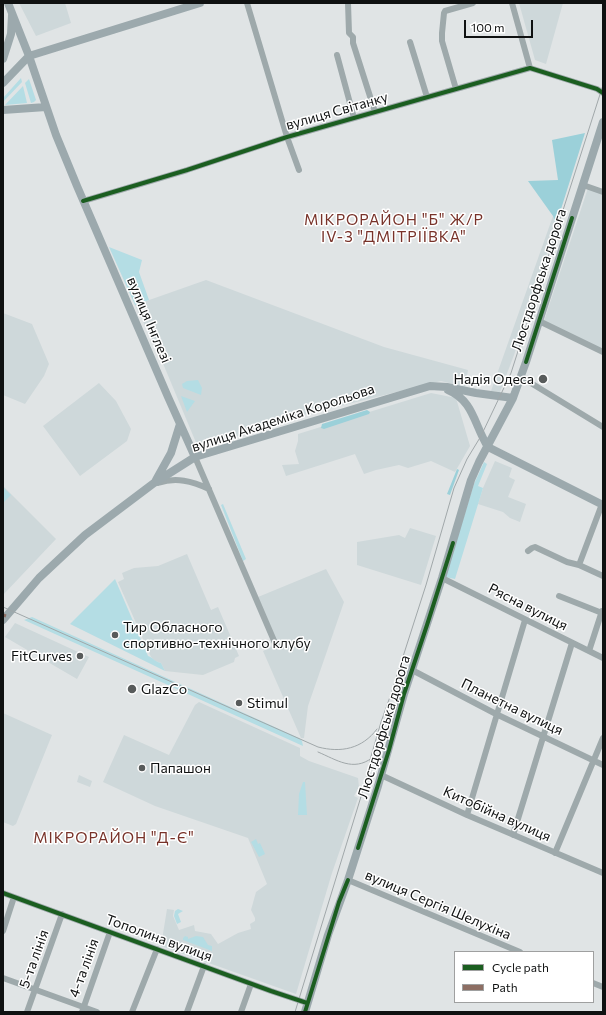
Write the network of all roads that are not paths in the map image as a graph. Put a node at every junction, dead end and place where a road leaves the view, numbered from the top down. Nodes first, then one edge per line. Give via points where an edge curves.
1 (8, 3) edge
2 (200, 3) edge
3 (247, 3) edge
4 (348, 3) edge
5 (473, 3) edge
6 (512, 3) edge
7 (12, 12) junction
8 (410, 42) dead end
9 (337, 55) dead end
10 (29, 56) junction
11 (3, 59) edge
12 (530, 68) junction
13 (3, 83) edge
14 (456, 88) junction
15 (602, 91) edge
16 (427, 98) junction
17 (46, 107) junction
18 (3, 110) edge
19 (375, 112) junction
20 (354, 118) junction
21 (603, 122) edge
22 (287, 137) junction
23 (299, 170) dead end
24 (583, 185) junction
25 (603, 192) edge
26 (83, 201) junction
27 (539, 321) junction
28 (603, 352) edge
29 (521, 377) junction
30 (437, 386) junction
31 (476, 393) junction
32 (513, 398) junction
33 (470, 407) junction
34 (180, 424) junction
35 (603, 427) edge
36 (488, 447) junction
37 (195, 457) junction
38 (154, 484) junction
39 (209, 489) junction
40 (602, 505) edge
41 (528, 551) dead end
42 (579, 565) junction
43 (603, 576) edge
44 (442, 578) junction
45 (558, 596) dead end
46 (602, 611) edge
47 (4, 617) edge
48 (525, 620) junction
49 (276, 643) dead end
50 (572, 643) junction
51 (588, 650) junction
52 (603, 658) edge
53 (412, 670) junction
54 (496, 714) junction
55 (544, 736) junction
56 (603, 738) edge
57 (593, 760) junction
58 (603, 765) edge
59 (381, 775) junction
60 (467, 815) junction
61 (513, 835) junction
62 (555, 853) junction
63 (603, 865) edge
64 (602, 873) edge
65 (348, 880) junction
66 (3, 893) edge
67 (14, 897) junction
68 (62, 914) junction
69 (3, 931) edge
70 (110, 932) junction
71 (157, 949) junction
72 (518, 951) edge
73 (204, 966) junction
74 (3, 978) edge
75 (251, 984) junction
76 (36, 990) junction
77 (307, 1003) junction
78 (82, 1010) edge
79 (27, 1012) edge
80 (97, 1012) edge
81 (132, 1012) edge
82 (187, 1012) edge
83 (241, 1012) edge
84 (305, 1012) edge

1 - 7 main road, вулиця Інглезі
2 - 10 main road
3 - 22 street
4 - 19 street via 349,33 353,38
5 - 14 street via 444,13 442,41
6 - 12 street
7 - 10 main road, вулиця Інглезі
7 - 11 main road via 11,34
8 - 16 street
9 - 20 street
10 - 13 main road
10 - 17 main road, вулиця Інглезі
12 - 14 street, вулиця Світанку
12 - 15 street
14 - 16 street, вулиця Світанку
16 - 19 street, вулиця Світанку
17 - 18 main road
17 - 26 main road, вулиця Інглезі
19 - 20 street, вулиця Світанку
20 - 22 street, вулиця Світанку
21 - 24 main road, Люстдорфська дорога
22 - 23 street
22 - 26 street, вулиця Світанку
24 - 25 street
24 - 27 main road, Люстдорфська дорога
26 - 34 main road, вулиця Інглезі
27 - 28 street
27 - 29 main road, Люстдорфська дорога
29 - 32 main road, Люстдорфська дорога
29 - 35 street
30 - 31 main road, вулиця Академіка Корольова
30 - 33 main road via 461,397
30 - 37 main road, вулиця Академіка Корольова via 409,392
31 - 32 main road, вулиця Академіка Корольова
31 - 33 main road via 471,397
32 - 36 main road, Люстдорфська дорога
33 - 36 main road
34 - 37 main road, вулиця Інглезі
34 - 38 main road via 166,465
36 - 40 main road
36 - 44 main road, Люстдорфська дорога via 471,480
37 - 38 main road, вулиця Академіка Корольова
37 - 39 street, вулиця Інглезі
38 - 39 street via 181,480
38 - 47 main road, вулиця Академіка Корольова via 89,532 63,555
39 - 49 street, вулиця Інглезі
40 - 42 street
41 - 42 street via 535,547
42 - 43 street
44 - 48 street, Рясна вулиця
44 - 53 main road, Люстдорфська дорога
45 - 46 street
46 - 51 street
48 - 50 street, Рясна вулиця
48 - 54 street
50 - 51 street, Рясна вулиця
50 - 55 street
51 - 52 street, Рясна вулиця
53 - 54 street, Планетна вулиця
53 - 59 main road, Люстдорфська дорога
54 - 55 street, Планетна вулиця
54 - 60 street
55 - 57 street, Планетна вулиця
55 - 61 street
56 - 57 street
57 - 58 street, Планетна вулиця
57 - 62 street
59 - 60 street, Китобійна вулиця
59 - 65 main road, Люстдорфська дорога
60 - 61 street, Китобійна вулиця
61 - 62 street, Китобійна вулиця
62 - 64 street, Китобійна вулиця
63 - 64 street
65 - 72 street, вулиця Сергія Шелухіна
65 - 77 main road, Люстдорфська дорога
66 - 67 street, Тополина вулиця
67 - 68 street, Тополина вулиця
67 - 69 street
68 - 70 street, Тополина вулиця
68 - 76 street, 5-та лінія
70 - 71 street, Тополина вулиця
70 - 78 street, 4-та лінія
71 - 73 street, Тополина вулиця
71 - 81 street
73 - 75 street, Тополина вулиця
73 - 82 street
74 - 76 street
75 - 77 street, Тополина вулиця
75 - 83 street
76 - 78 street
76 - 79 street, 5-та лінія
77 - 84 main road, Люстдорфська дорога
78 - 80 street

